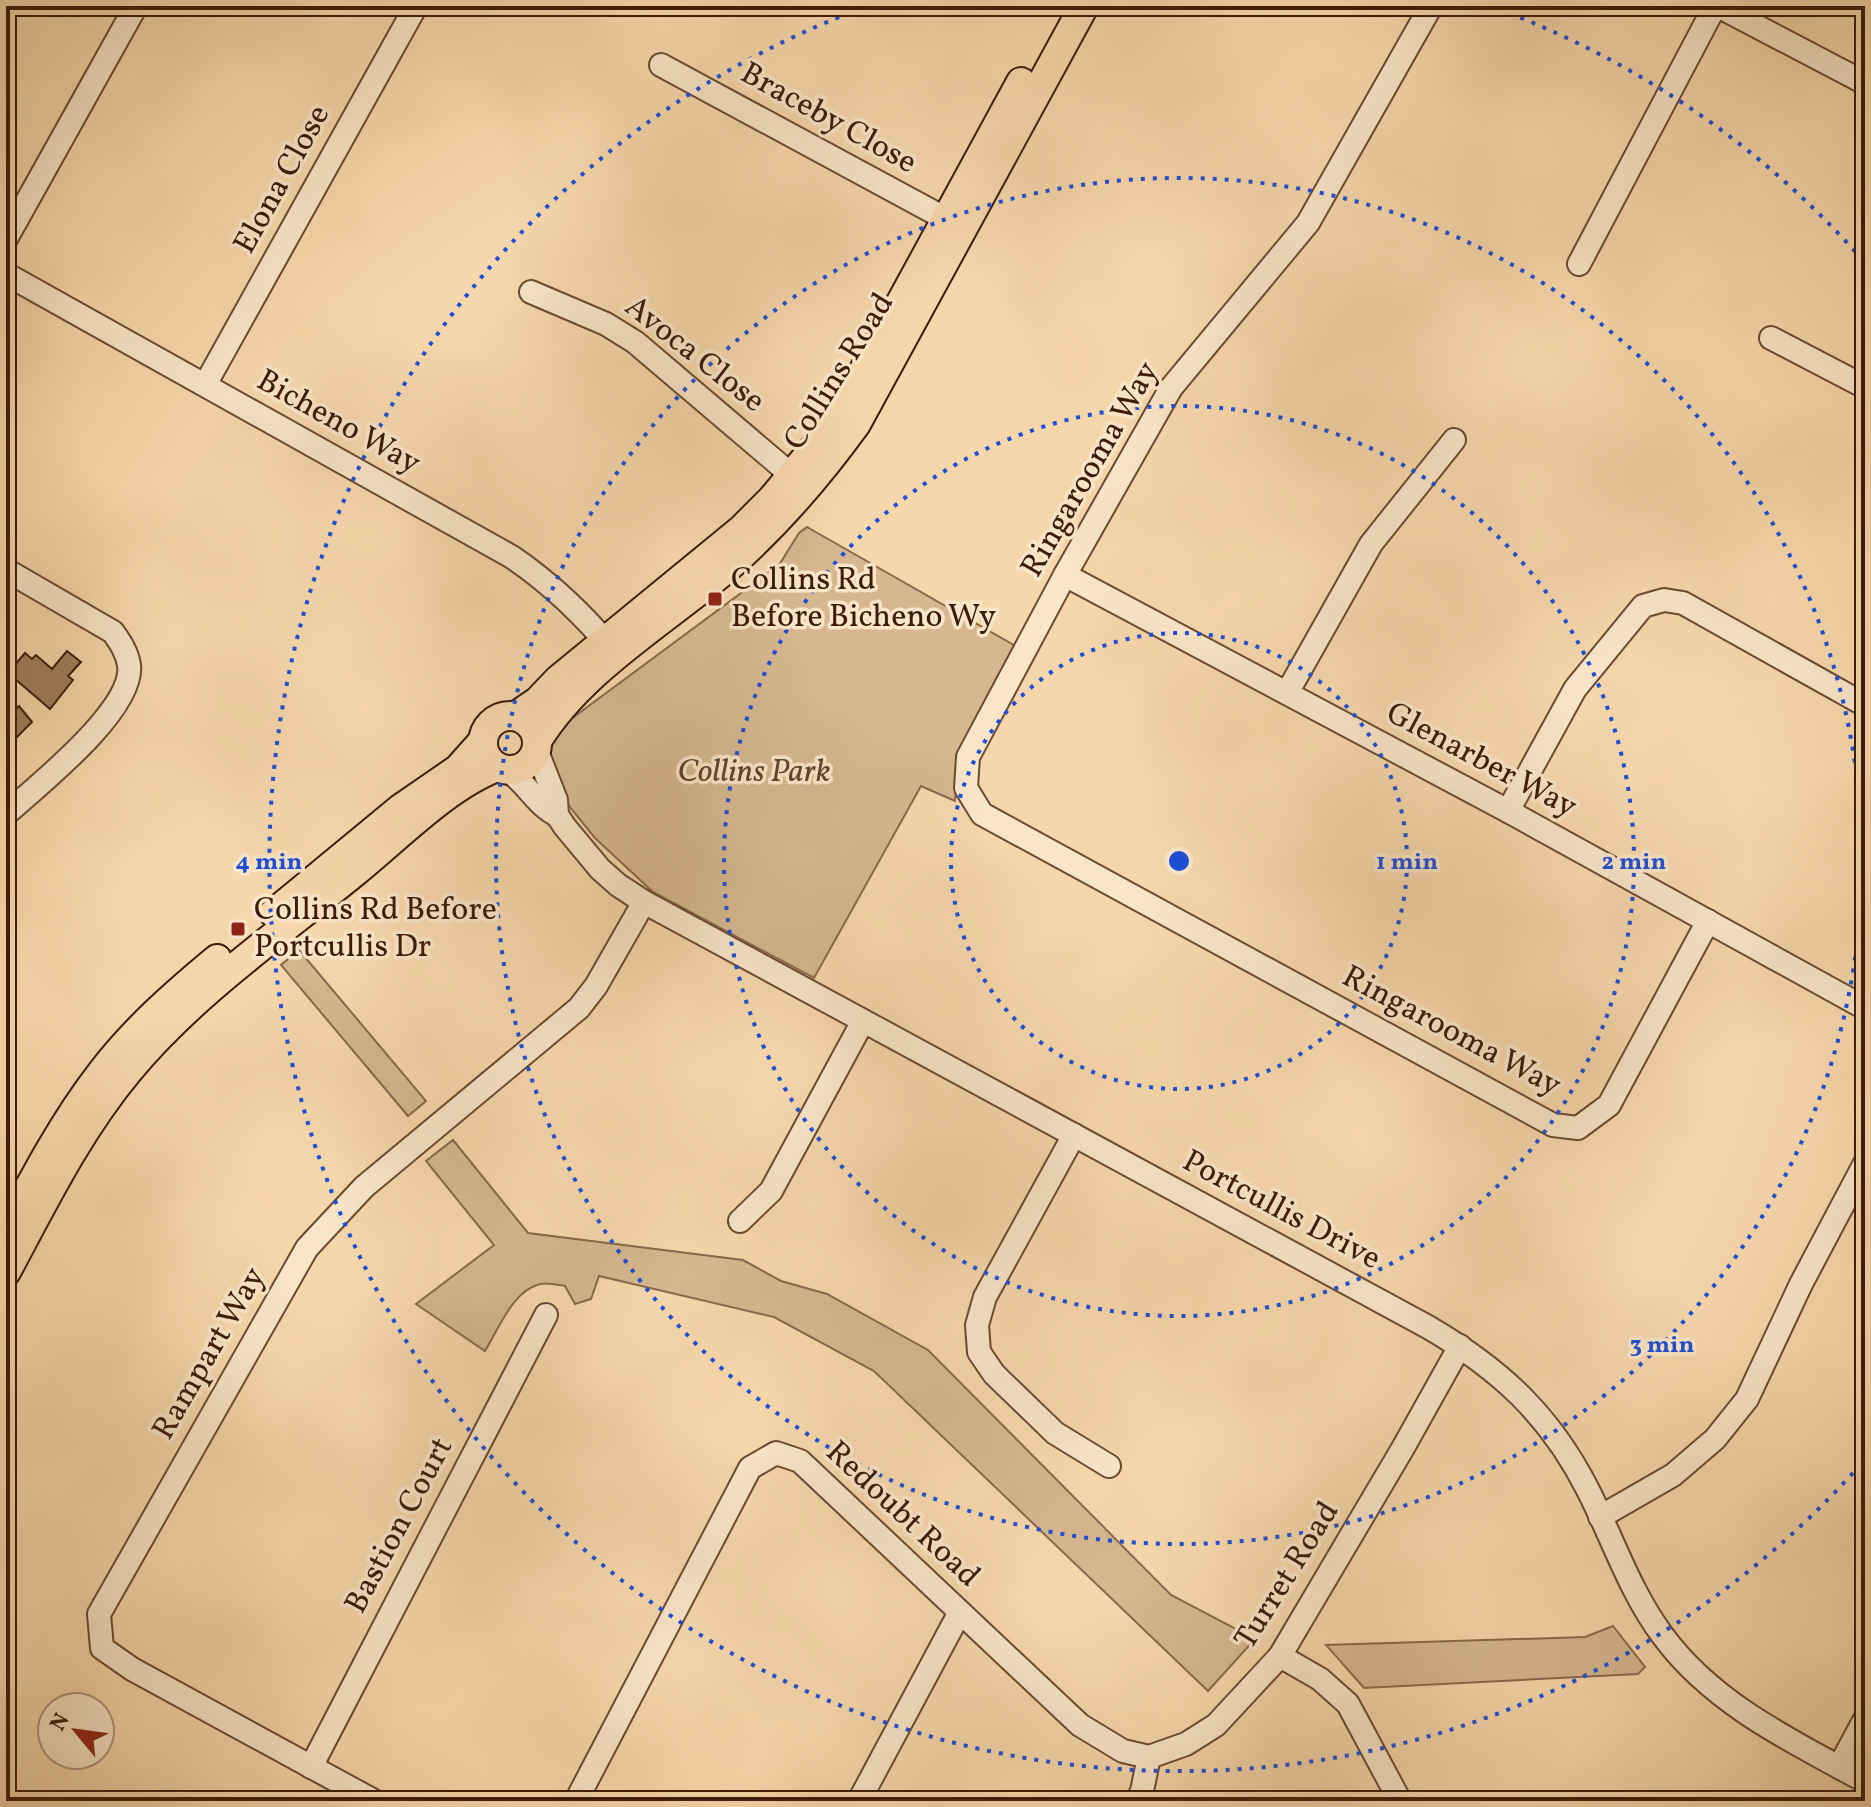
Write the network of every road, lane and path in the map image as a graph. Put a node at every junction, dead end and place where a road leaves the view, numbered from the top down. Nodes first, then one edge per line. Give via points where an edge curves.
1 (136, 6) edge
2 (416, 6) edge
3 (1431, 6) edge
4 (1716, 6) edge
5 (1075, 7) edge
6 (661, 65) dead end
7 (1865, 83) edge
8 (955, 224) junction
9 (6, 239) edge
10 (1579, 264) dead end
11 (6, 274) edge
12 (531, 292) dead end
13 (1771, 338) dead end
14 (205, 385) junction
15 (1865, 387) edge
16 (1454, 440) dead end
17 (800, 481) junction
18 (6, 570) edge
19 (1065, 575) junction
20 (611, 649) junction
21 (1287, 693) junction
22 (1865, 705) edge
23 (516, 716) junction
24 (483, 741) junction
25 (537, 745) junction
26 (502, 769) junction
27 (1508, 811) junction
28 (6, 814) edge
29 (557, 815) junction
30 (644, 902) junction
31 (1708, 921) junction
32 (1865, 1008) edge
33 (863, 1021) junction
34 (1074, 1135) junction
35 (1865, 1163) edge
36 (740, 1221) dead end
37 (11, 1230) edge
38 (6, 1272) edge
39 (546, 1315) dead end
40 (1460, 1346) junction
41 (1109, 1466) dead end
42 (1600, 1517) junction
43 (960, 1612) junction
44 (1280, 1656) junction
45 (1865, 1719) edge
46 (1149, 1757) junction
47 (311, 1767) junction
48 (1839, 1767) junction
49 (1865, 1781) edge
50 (374, 1801) edge
51 (576, 1801) edge
52 (859, 1801) edge
53 (1137, 1801) edge
54 (1400, 1801) edge

1 - 9 street
2 - 14 street, Elona Close
3 - 19 street, Ringarooma Way via 1308,223 1171,388
4 - 7 street
4 - 10 street
5 - 8 main road, Collins Road
6 - 8 street, Braceby Close
8 - 17 main road, Collins Road via 816,446
11 - 14 street, Bicheno Way
12 - 17 street, Avoca Close via 635,342
13 - 15 street
14 - 20 street, Bicheno Way via 512,557 568,600
16 - 21 street via 1371,544
17 - 20 main road, Collins Road
18 - 28 street via 113,632 130,666 111,712 82,746
19 - 21 street, Glenarber Way
19 - 31 street, Ringarooma Way via 968,757 966,788 982,814 1553,1125 1578,1128 1609,1105
20 - 23 main road, Collins Road via 559,679
20 - 25 main road, Collins Road
21 - 27 street, Glenarber Way
22 - 27 street via 1683,603 1664,600 1643,606 1575,689
23 - 24 main road, Collins Road via 493,722
23 - 25 main road via 534,729
24 - 26 main road via 488,760
24 - 37 main road, Collins Road via 458,769 400,809 153,1015 79,1104 39,1169
25 - 26 main road, Collins Road via 525,766
25 - 29 street, Portcullis Drive
26 - 29 street, Portcullis Drive via 525,783 544,809
26 - 37 main road, Collins Road via 481,773 435,806 176,1021 128,1071
27 - 31 street, Glenarber Way
29 - 30 street, Portcullis Drive via 600,869
30 - 33 street, Portcullis Drive
30 - 47 street, Rampart Way via 579,1008 364,1187 307,1248 99,1614 102,1648
31 - 32 street, Glenarber Way
33 - 34 street, Portcullis Drive
33 - 36 street via 771,1191
34 - 40 street, Portcullis Drive
34 - 41 street via 985,1297 977,1325 979,1352 994,1374 1055,1433
35 - 42 street via 1747,1399 1715,1439 1673,1475
37 - 38 main road, Collins Road
39 - 47 street, Bastion Court
40 - 42 street, Portcullis Drive via 1497,1372 1548,1426
40 - 44 street, Turret Road
42 - 48 street, Portcullis Drive via 1632,1586 1664,1639 1694,1673 1739,1710
43 - 46 street, Redoubt Road via 1080,1725 1123,1751
43 - 51 street, Redoubt Road via 800,1461 776,1453 750,1468
43 - 52 street
44 - 46 street, Turret Road via 1216,1725 1186,1744
44 - 54 street via 1320,1679 1348,1704
45 - 48 street
46 - 53 street
47 - 50 street, Rampart Way
48 - 49 street, Portcullis Drive

